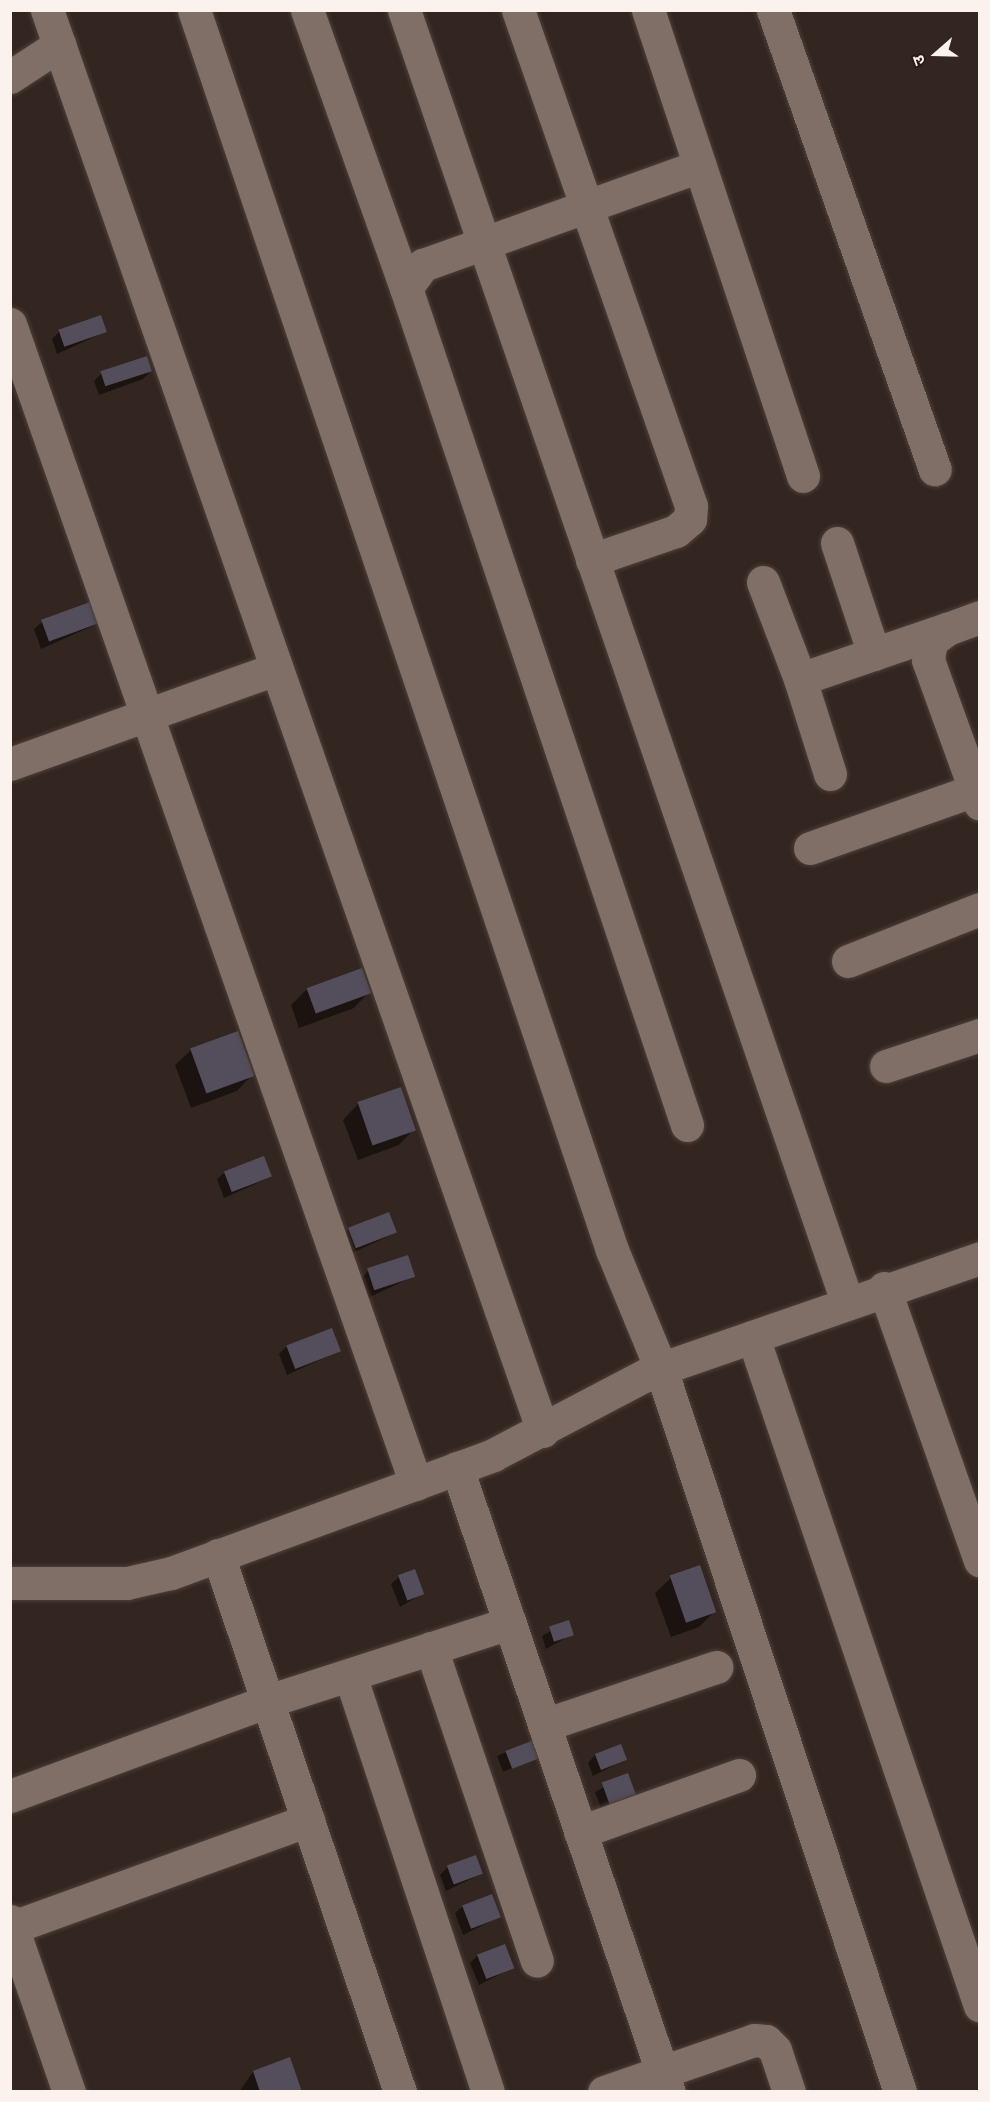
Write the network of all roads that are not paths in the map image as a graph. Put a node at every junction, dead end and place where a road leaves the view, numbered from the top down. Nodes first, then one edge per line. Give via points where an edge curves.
1 (194, 10) edge
2 (307, 10) edge
3 (404, 10) edge
4 (518, 10) edge
5 (648, 10) edge
6 (773, 10) edge
7 (54, 30) edge
8 (10, 77) edge
9 (700, 166) junction
10 (588, 207) junction
11 (484, 245) junction
12 (406, 288) junction
13 (10, 324) edge
14 (935, 468) dead end
15 (803, 476) dead end
16 (837, 543) dead end
17 (592, 560) junction
18 (763, 582) dead end
19 (980, 617) edge
20 (947, 629) junction
21 (874, 654) junction
22 (275, 669) junction
23 (800, 679) junction
24 (145, 715) junction
25 (10, 764) edge
26 (830, 774) dead end
27 (978, 794) edge
28 (810, 848) dead end
29 (980, 909) edge
30 (848, 961) dead end
31 (980, 1035) edge
32 (886, 1066) dead end
33 (687, 1125) dead end
34 (980, 1258) edge
35 (884, 1288) junction
36 (847, 1302) junction
37 (753, 1337) junction
38 (647, 1374) junction
39 (543, 1431) junction
40 (457, 1468) junction
41 (416, 1484) junction
42 (219, 1555) junction
43 (980, 1560) edge
44 (10, 1583) edge
45 (510, 1623) junction
46 (431, 1648) junction
47 (716, 1667) dead end
48 (350, 1675) junction
49 (268, 1701) junction
50 (544, 1725) junction
51 (739, 1775) dead end
52 (10, 1796) edge
53 (308, 1820) junction
54 (580, 1832) junction
55 (12, 1924) edge
56 (537, 1961) dead end
57 (980, 2006) edge
58 (665, 2081) edge
59 (69, 2091) edge
60 (400, 2091) edge
61 (488, 2091) edge
62 (604, 2091) edge
63 (789, 2091) edge
64 (900, 2091) edge

1 - 38 street via 612,1250
2 - 12 street
3 - 11 street
4 - 10 street
5 - 9 street
6 - 14 street
7 - 8 street
7 - 22 street
9 - 10 street
9 - 15 street
10 - 11 street
10 - 17 street via 691,506 690,519 676,531
11 - 12 street via 423,265
11 - 17 street
12 - 33 street
13 - 24 street
16 - 21 street
17 - 36 street
18 - 23 street
19 - 20 street
20 - 21 street
20 - 27 street via 931,641 928,660
21 - 23 street
22 - 24 street
22 - 39 street
23 - 26 street
24 - 25 street
24 - 41 street
27 - 28 street
29 - 30 street
31 - 32 street
34 - 35 street
35 - 36 street
35 - 43 street
36 - 37 street
37 - 38 street
37 - 57 street
38 - 39 street
38 - 64 street
39 - 40 street
40 - 41 street
40 - 45 street
41 - 42 street
42 - 44 street via 127,1583
42 - 49 street
45 - 46 street
45 - 50 street
46 - 48 street
46 - 56 street
47 - 50 street
48 - 49 street
48 - 61 street
49 - 52 street
49 - 53 street
50 - 54 street
51 - 54 street
53 - 55 street
53 - 60 street
54 - 58 street
55 - 59 street
58 - 62 street
58 - 63 street via 741,2044 766,2041

